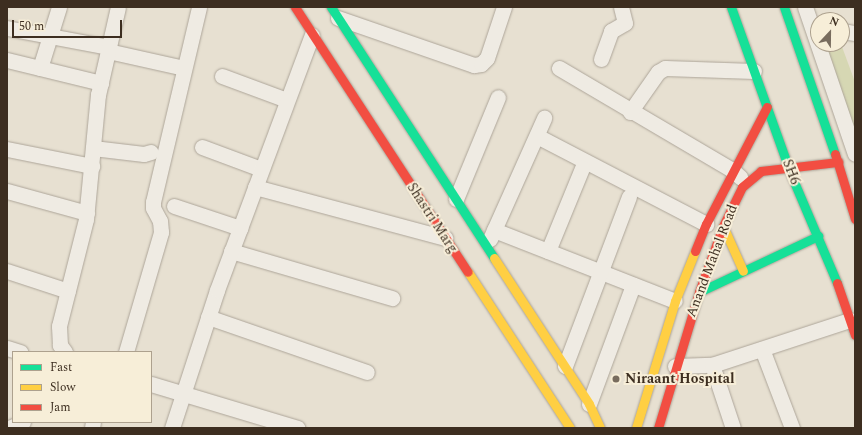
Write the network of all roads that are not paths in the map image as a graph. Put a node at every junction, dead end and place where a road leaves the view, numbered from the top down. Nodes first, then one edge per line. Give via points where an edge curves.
1 (59, 7) edge
2 (118, 7) edge
3 (199, 7) edge
4 (295, 7) edge
5 (504, 7) edge
6 (620, 7) edge
7 (731, 7) edge
8 (784, 7) edge
9 (805, 7) edge
10 (334, 13) edge
11 (810, 18) edge
12 (7, 28) edge
13 (810, 28) edge
14 (794, 32) junction
15 (312, 35) junction
16 (51, 37) junction
17 (109, 49) junction
18 (822, 52) edge
19 (601, 59) dead end
20 (7, 60) edge
21 (40, 68) junction
22 (184, 68) junction
23 (559, 68) dead end
24 (754, 71) junction
25 (222, 76) dead end
26 (101, 83) junction
27 (498, 97) dead end
28 (287, 100) junction
29 (767, 108) junction
30 (630, 112) junction
31 (544, 118) dead end
32 (552, 134) dead end
33 (536, 136) junction
34 (202, 147) dead end
35 (93, 148) junction
36 (7, 149) edge
37 (151, 152) dead end
38 (855, 154) edge
39 (838, 162) junction
40 (855, 162) edge
41 (92, 166) junction
42 (788, 166) junction
43 (582, 168) dead end
44 (261, 169) junction
45 (732, 170) junction
46 (746, 182) junction
47 (255, 187) junction
48 (7, 191) edge
49 (629, 197) dead end
50 (456, 200) junction
51 (174, 206) dead end
52 (87, 212) junction
53 (855, 219) edge
54 (706, 224) junction
55 (723, 226) junction
56 (240, 228) junction
57 (494, 230) junction
58 (818, 236) junction
59 (445, 238) junction
60 (486, 246) junction
61 (231, 251) junction
62 (548, 251) junction
63 (7, 271) edge
64 (744, 271) junction
65 (602, 272) junction
66 (633, 285) junction
67 (68, 291) junction
68 (699, 292) junction
69 (392, 298) dead end
70 (675, 301) junction
71 (208, 317) junction
72 (850, 320) junction
73 (855, 335) edge
74 (7, 348) edge
75 (762, 349) junction
76 (17, 351) edge
77 (66, 351) edge
78 (126, 351) edge
79 (712, 365) junction
80 (564, 366) junction
81 (675, 366) junction
82 (367, 372) dead end
83 (152, 384) edge
84 (183, 395) junction
85 (589, 404) junction
86 (21, 423) edge
87 (267, 424) edge
88 (9, 428) edge
89 (172, 428) edge
90 (298, 428) edge
91 (570, 428) edge
92 (600, 428) edge
93 (636, 428) edge
94 (658, 428) edge
95 (733, 428) edge
96 (792, 428) edge

1 - 16 street
2 - 17 street
3 - 22 street
4 - 15 main road, Shastri Marg
5 - 10 street via 487,58 481,64 474,65
6 - 19 street via 625,24 611,31
7 - 24 main road, SH6
8 - 14 main road
9 - 11 street
10 - 50 main road
12 - 16 street
13 - 14 street
14 - 39 main road
15 - 28 street
15 - 59 main road, Shastri Marg
16 - 17 street
16 - 21 street
17 - 22 street
17 - 26 street
18 - 38 street
20 - 21 street
21 - 26 street
22 - 78 street via 152,208 160,222 161,232
23 - 30 street
24 - 29 main road, SH6
24 - 30 street via 665,68 658,72
25 - 28 street
26 - 35 street
27 - 50 street
28 - 44 street
29 - 42 main road, SH6
29 - 45 main road, Anand Mahal Road
30 - 45 street
31 - 33 street
32 - 33 street
33 - 54 street
33 - 57 street
34 - 44 street
35 - 37 street via 144,154
35 - 41 street
36 - 41 street
39 - 40 street, Anand Mahal Road
39 - 42 main road, Anand Mahal Road
39 - 53 main road
41 - 52 street
42 - 46 main road, Anand Mahal Road via 761,171
42 - 58 main road, SH6
43 - 62 street
44 - 47 street
45 - 46 street
45 - 54 main road, Anand Mahal Road
46 - 55 main road, Anand Mahal Road
47 - 56 street
47 - 59 street
48 - 52 street
49 - 65 street
50 - 60 main road
51 - 56 street
52 - 67 street
54 - 70 main road, Anand Mahal Road
55 - 64 main road
55 - 68 main road, Anand Mahal Road
56 - 61 street
57 - 60 street
57 - 62 street
58 - 64 main road
58 - 72 main road, SH6
59 - 91 main road, Shastri Marg
60 - 80 main road
61 - 69 street
61 - 71 street
62 - 65 street
63 - 67 street
64 - 68 main road
65 - 66 street
65 - 80 street
66 - 70 street
66 - 85 street
67 - 77 street via 58,336
68 - 81 main road, Anand Mahal Road
70 - 93 main road, Anand Mahal Road
71 - 82 street
71 - 84 street
72 - 73 main road, SH6
72 - 75 street
74 - 76 street
75 - 79 street
75 - 96 street
79 - 81 street
79 - 95 street
80 - 85 main road
81 - 94 main road, Anand Mahal Road
83 - 84 street
84 - 87 street
84 - 89 street
85 - 92 main road
86 - 88 street
87 - 90 street

